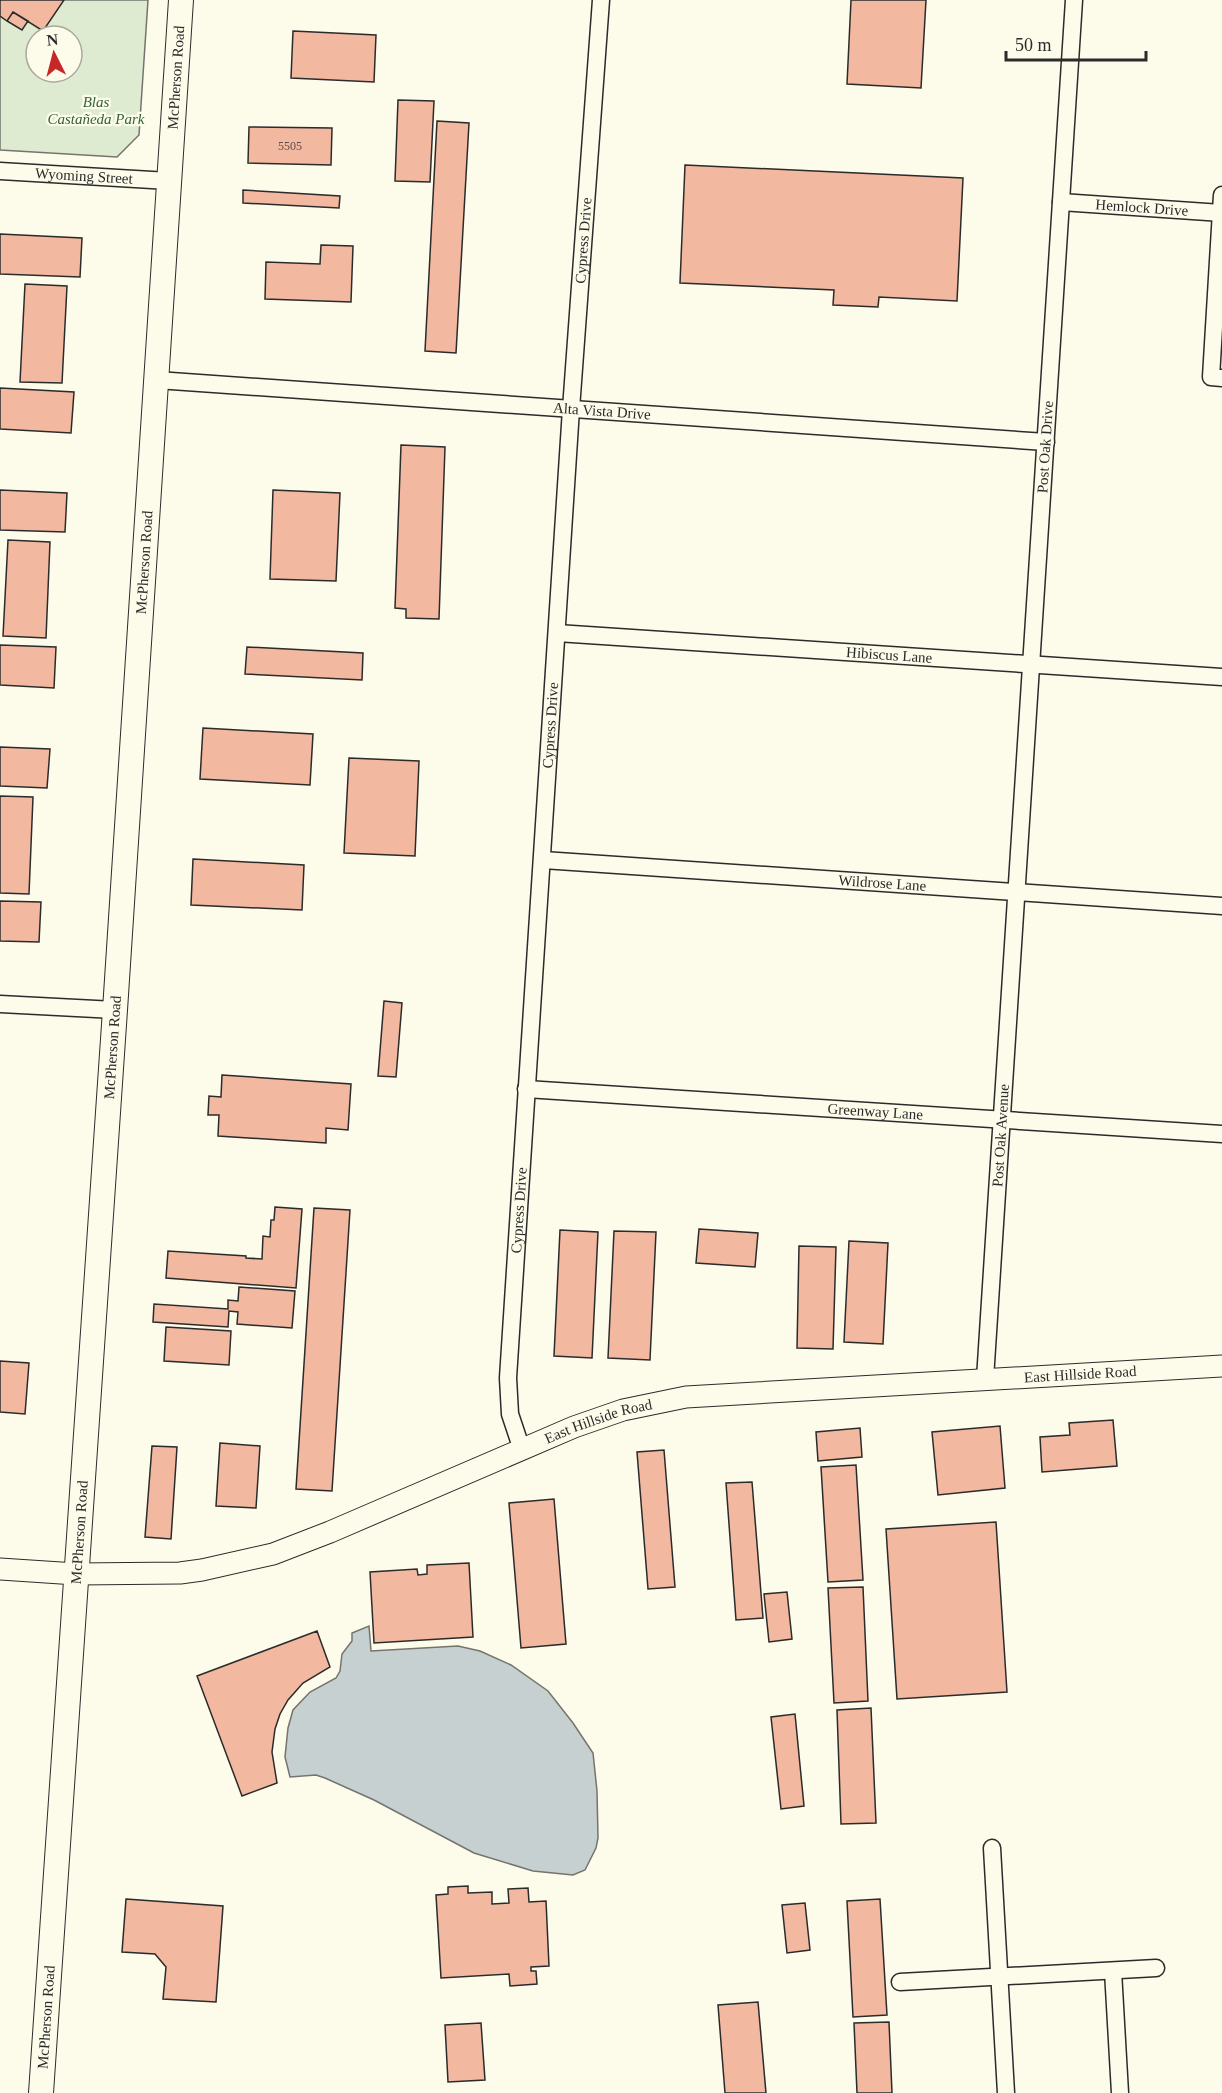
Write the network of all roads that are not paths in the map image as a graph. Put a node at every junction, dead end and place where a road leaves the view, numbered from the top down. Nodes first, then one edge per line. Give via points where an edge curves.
1 (181, 0) edge
2 (601, 0) edge
3 (1074, 0) edge
4 (0, 171) edge
5 (169, 181) junction
6 (1222, 195) edge
7 (1061, 202) junction
8 (1221, 213) edge
9 (1217, 378) edge
10 (157, 380) junction
11 (570, 409) junction
12 (1046, 442) junction
13 (557, 633) junction
14 (1031, 665) junction
15 (1222, 677) edge
16 (543, 860) junction
17 (1017, 892) junction
18 (1222, 906) edge
19 (0, 1004) edge
20 (115, 1010) junction
21 (526, 1089) junction
22 (1002, 1120) junction
23 (1222, 1134) edge
24 (1222, 1366) edge
25 (985, 1379) junction
26 (522, 1450) junction
27 (0, 1569) edge
28 (76, 1574) junction
29 (992, 1848) dead end
30 (1156, 1968) dead end
31 (1113, 1971) junction
32 (999, 1977) junction
33 (900, 1982) dead end
34 (41, 2093) edge
35 (1006, 2093) edge
36 (1120, 2093) edge

1 - 5 main road, McPherson Road
2 - 11 street, Cypress Drive
3 - 7 street, Post Oak Drive
4 - 5 street, Wyoming Street
5 - 10 main road, McPherson Road
6 - 8 street
7 - 8 street, Hemlock Drive
7 - 12 street, Post Oak Drive
8 - 9 street
10 - 11 street, Alta Vista Drive
10 - 20 main road, McPherson Road
11 - 12 street, Alta Vista Drive
11 - 13 street, Cypress Drive
12 - 14 street, Post Oak Drive
13 - 14 street, Hibiscus Lane
13 - 16 street, Cypress Drive
14 - 15 street, Hibiscus Lane
14 - 17 street, Post Oak Drive
16 - 17 street, Wildrose Lane
16 - 21 street, Cypress Drive
17 - 18 street, Wildrose Lane
17 - 22 street, Post Oak Avenue
19 - 20 street
20 - 28 main road, McPherson Road
21 - 22 street, Greenway Lane
21 - 26 street, Cypress Drive via 508,1378 510,1414
22 - 23 street, Greenway Lane
22 - 25 street, Post Oak Avenue
24 - 25 street, East Hillside Road
25 - 26 street, East Hillside Road via 686,1397 623,1410
26 - 28 street, East Hillside Road via 273,1554 180,1573
27 - 28 street, East Hillside Road
28 - 34 main road, McPherson Road
29 - 32 street
30 - 31 street
31 - 32 street
31 - 36 street
32 - 33 street
32 - 35 street

